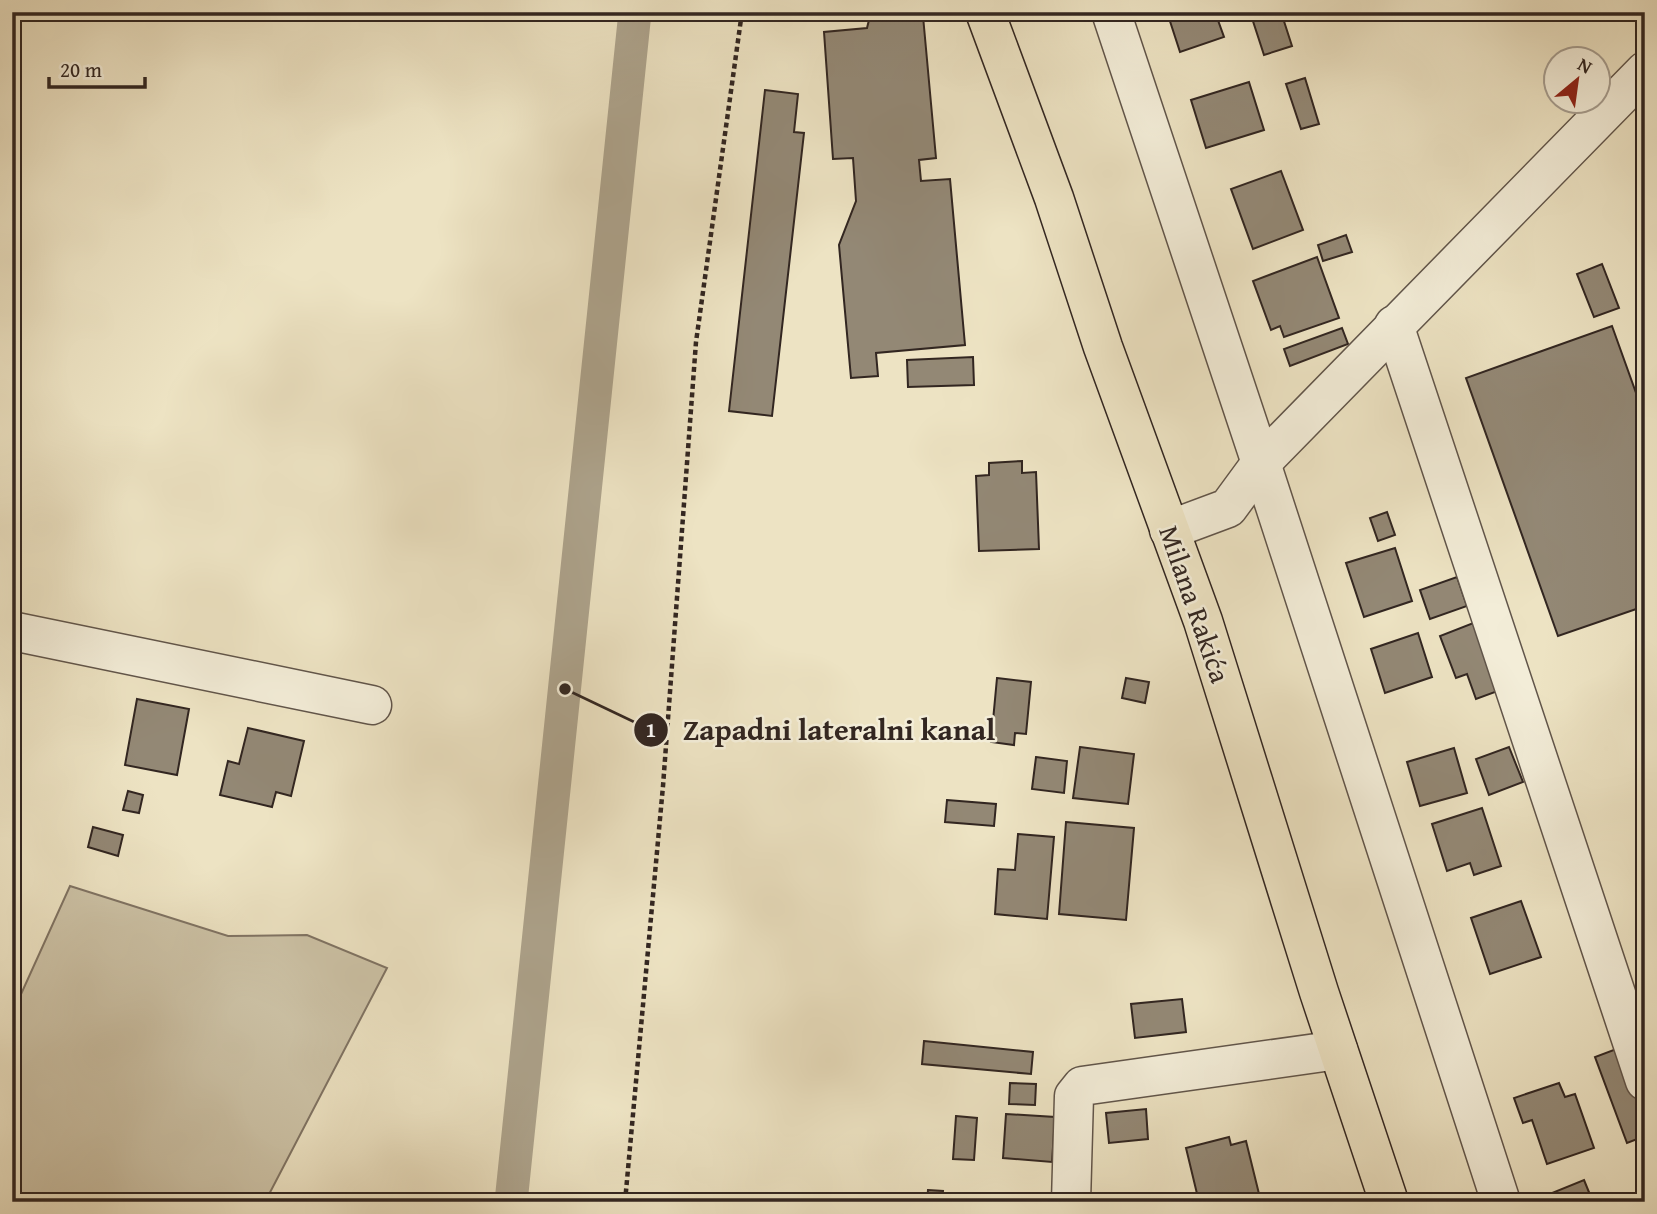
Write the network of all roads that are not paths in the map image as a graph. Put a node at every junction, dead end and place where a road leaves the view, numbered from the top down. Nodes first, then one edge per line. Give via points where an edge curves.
1 (985, 12) edge
2 (1111, 12) edge
3 (1645, 71) edge
4 (1394, 325) junction
5 (1261, 463) junction
6 (1169, 530) junction
7 (12, 631) edge
8 (372, 705) dead end
9 (1338, 1050) junction
10 (1645, 1081) edge
11 (1071, 1202) edge
12 (1389, 1202) edge
13 (1501, 1202) edge

1 - 6 main road, Milana Rakića
2 - 5 street
3 - 4 street
4 - 5 street
4 - 10 street
5 - 6 street via 1228,508
5 - 13 street
6 - 9 main road, Milana Rakića via 1203,621
7 - 8 street
9 - 11 street via 1082,1086 1074,1096
9 - 12 main road, Milana Rakića

